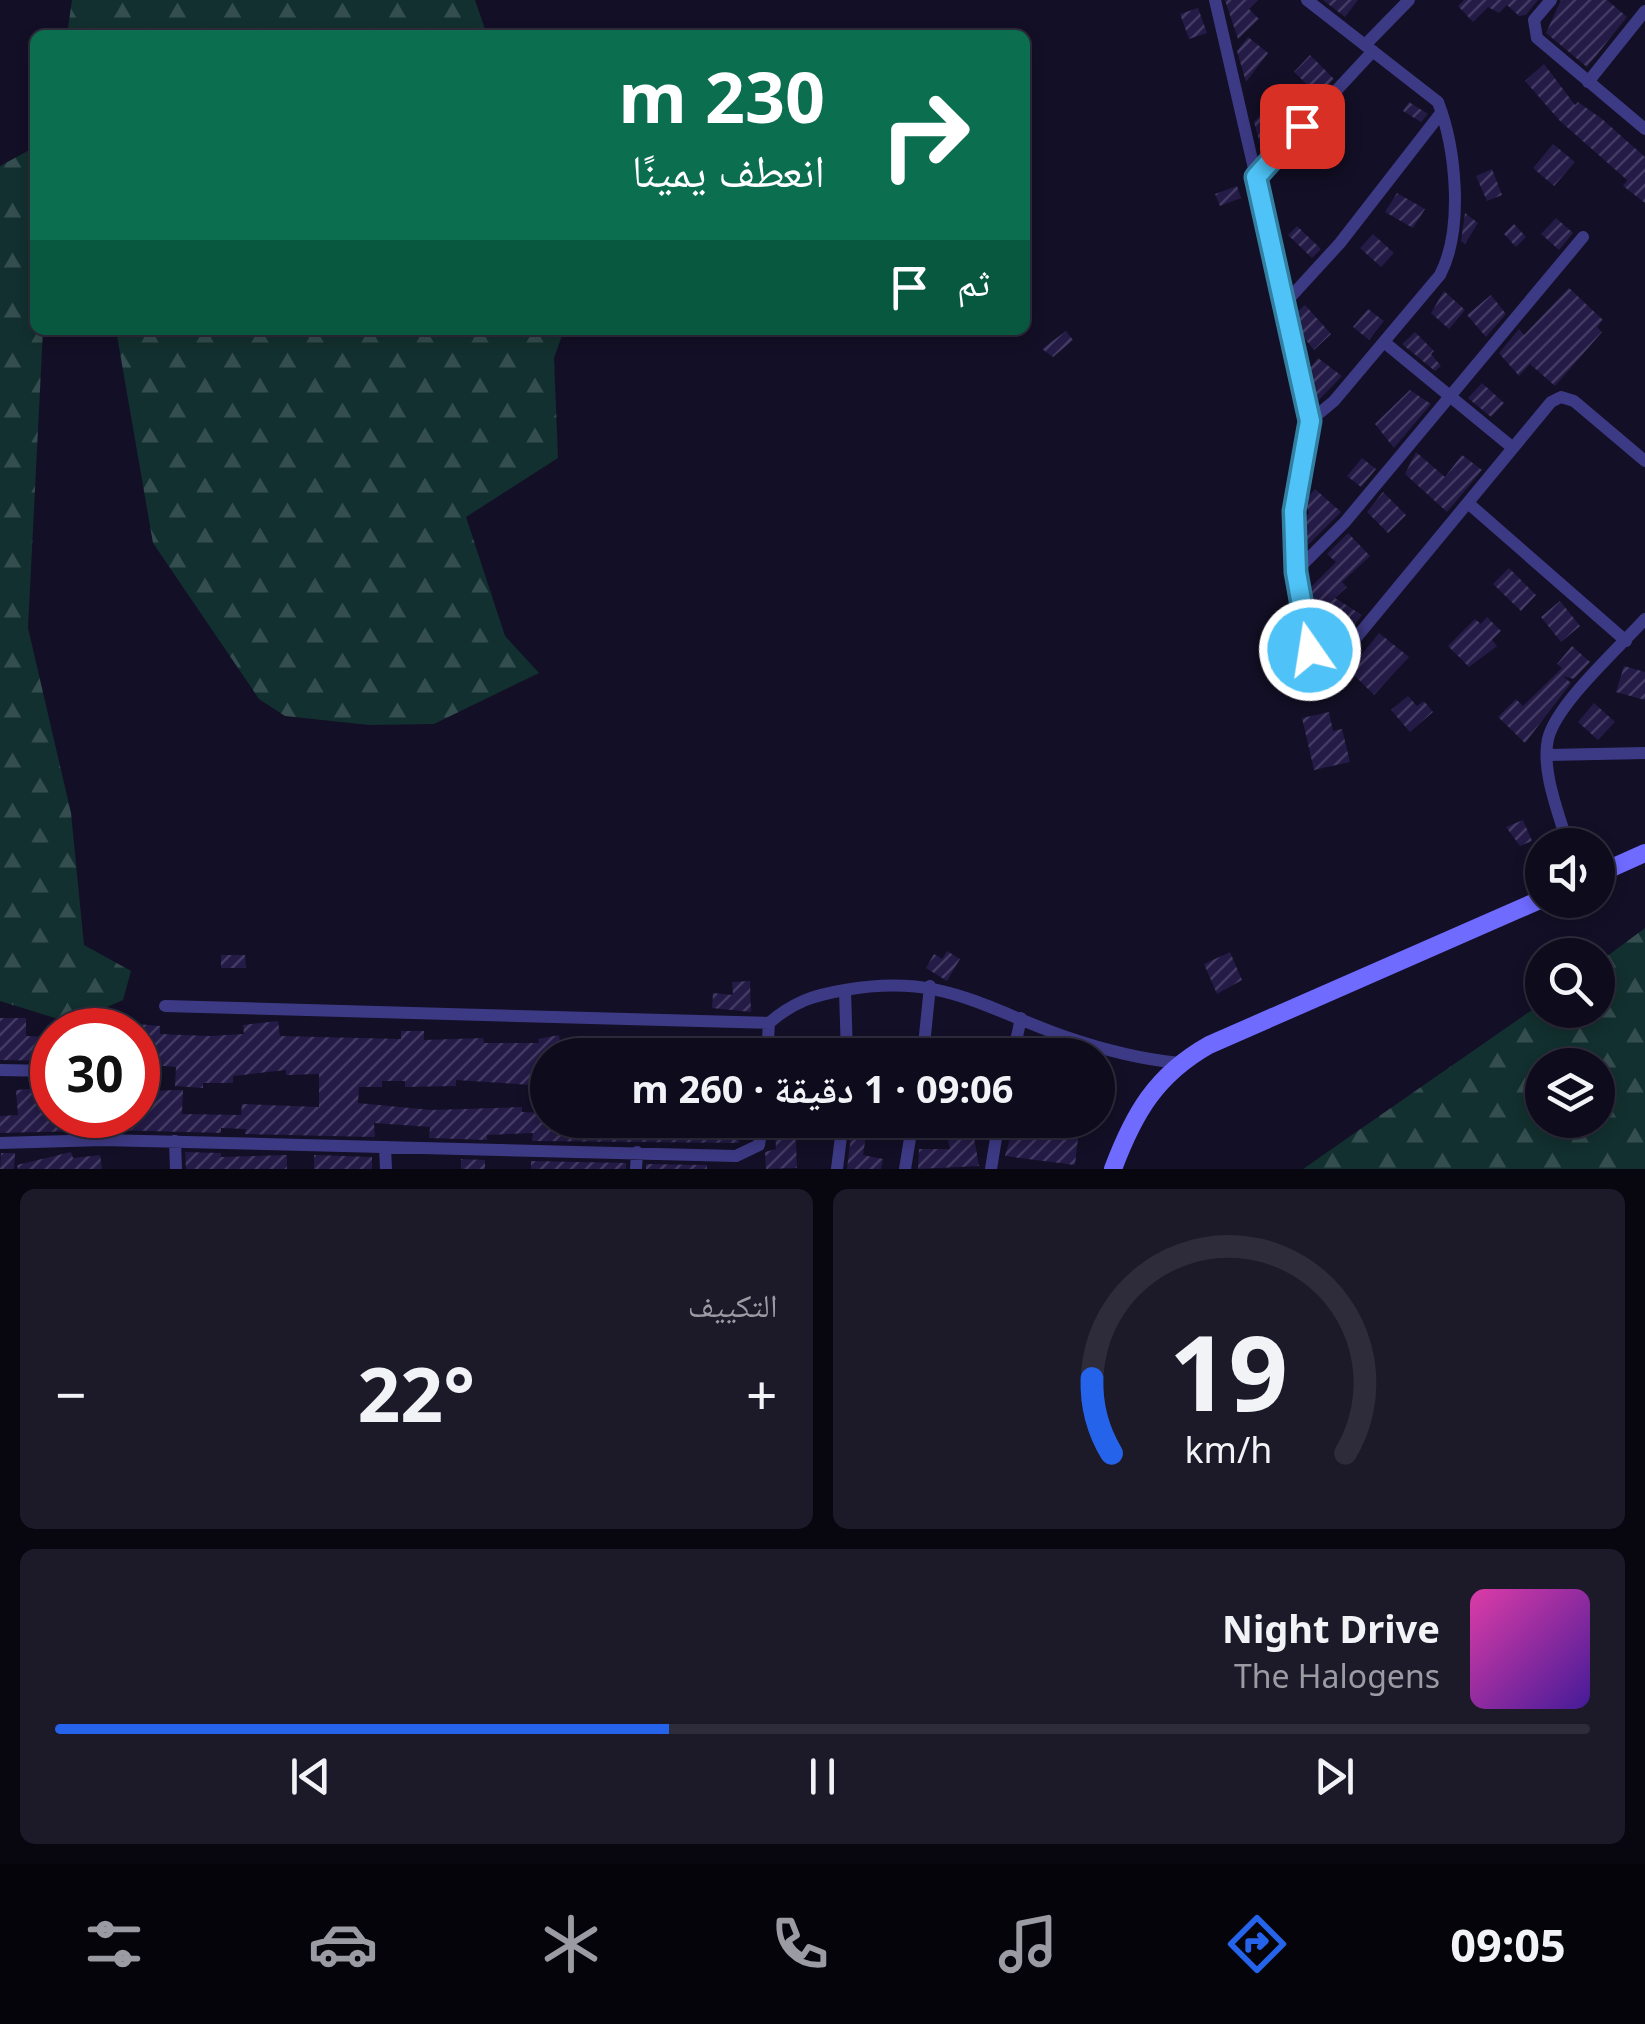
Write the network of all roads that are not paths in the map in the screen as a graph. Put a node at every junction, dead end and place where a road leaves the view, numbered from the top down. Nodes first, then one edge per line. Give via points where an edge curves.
1 (1215, 0) edge
2 (1306, 0) edge
3 (1409, 0) edge
4 (1551, 0) edge
5 (1645, 11) edge
6 (1369, 48) junction
7 (1588, 82) junction
8 (1441, 113) junction
9 (1645, 128) edge
10 (1256, 177) junction
11 (1583, 237) dead end
12 (1286, 302) junction
13 (1384, 342) junction
14 (1448, 394) junction
15 (1310, 421) junction
16 (1514, 448) junction
17 (1645, 461) edge
18 (1468, 503) junction
19 (1296, 572) junction
20 (1645, 619) edge
21 (1626, 640) junction
22 (1645, 753) edge
23 (1548, 755) junction
24 (1564, 828) edge
25 (1645, 854) edge
26 (1615, 867) edge
27 (1525, 906) edge
28 (930, 986) junction
29 (845, 990) junction
30 (166, 1006) dead end
31 (1021, 1018) junction
32 (769, 1023) junction
33 (768, 1038) edge
34 (846, 1038) edge
35 (925, 1038) edge
36 (1017, 1038) edge
37 (1178, 1063) junction
38 (0, 1070) edge
39 (30, 1071) edge
40 (760, 1138) edge
41 (841, 1138) edge
42 (910, 1138) edge
43 (996, 1138) edge
44 (103, 1140) joint
45 (175, 1141) junction
46 (0, 1143) edge
47 (385, 1147) junction
48 (637, 1152) junction
49 (176, 1169) edge
50 (386, 1169) edge
51 (636, 1169) edge
52 (837, 1169) edge
53 (905, 1169) edge
54 (991, 1169) edge
55 (1113, 1169) edge

1 - 10 street
2 - 6 street
3 - 6 street
4 - 7 street via 1534,20 1534,33
5 - 7 street
6 - 8 street via 1432,94
6 - 10 street
7 - 9 street
8 - 12 street
8 - 13 street via 1452,176 1449,255
10 - 12 street
11 - 14 street
12 - 15 street
13 - 14 street
13 - 15 street
14 - 16 street
14 - 19 street
15 - 19 street via 1294,511
16 - 17 street via 1551,402 1566,397
16 - 18 street
18 - 19 street via 1325,675 1310,650
18 - 21 street
20 - 21 street
21 - 23 street via 1553,726
22 - 23 street
23 - 24 street
25 - 26 main road
27 - 37 main road
28 - 29 street
28 - 31 street
28 - 35 street
29 - 32 street via 810,996
29 - 34 street
30 - 32 street
31 - 36 street
31 - 37 street via 1134,1058
32 - 33 street
37 - 55 main road via 1132,1120
38 - 39 street
40 - 48 street via 746,1154
41 - 52 street
42 - 53 street
43 - 54 street
44 - 45 street
44 - 46 street
45 - 47 street
45 - 49 street
47 - 48 street
47 - 50 street
48 - 51 street

